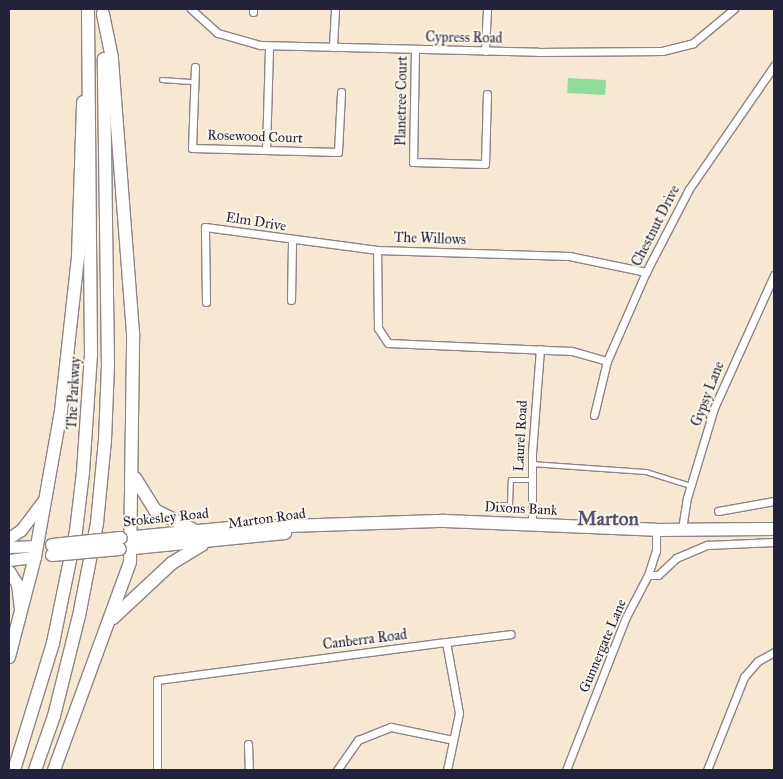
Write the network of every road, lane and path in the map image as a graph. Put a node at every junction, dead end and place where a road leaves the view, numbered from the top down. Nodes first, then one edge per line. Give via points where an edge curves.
1 (88, 9) edge
2 (191, 9) edge
3 (335, 9) edge
4 (487, 9) edge
5 (734, 9) edge
6 (103, 11) edge
7 (88, 30) junction
8 (269, 46) junction
9 (333, 47) junction
10 (415, 49) junction
11 (485, 51) junction
12 (774, 66) edge
13 (195, 67) dead end
14 (162, 80) dead end
15 (194, 82) junction
16 (341, 92) dead end
17 (486, 94) dead end
18 (266, 150) junction
19 (292, 240) junction
20 (377, 250) junction
21 (646, 272) junction
22 (774, 275) edge
23 (291, 300) dead end
24 (206, 302) dead end
25 (540, 349) junction
26 (607, 361) junction
27 (594, 415) dead end
28 (531, 464) junction
29 (134, 476) junction
30 (531, 480) junction
31 (691, 486) junction
32 (43, 501) junction
33 (774, 501) edge
34 (489, 505) dead end
35 (724, 520) dead end
36 (532, 524) junction
37 (327, 526) joint
38 (682, 529) junction
39 (774, 529) edge
40 (194, 530) junction
41 (656, 530) junction
42 (230, 534) junction
43 (9, 538) edge
44 (208, 542) junction
45 (774, 542) edge
46 (126, 543) junction
47 (9, 547) edge
48 (36, 551) junction
49 (9, 560) edge
50 (9, 571) edge
51 (648, 576) junction
52 (20, 613) junction
53 (111, 620) junction
54 (511, 634) dead end
55 (446, 642) junction
56 (774, 652) edge
57 (9, 657) edge
58 (454, 740) junction
59 (248, 744) dead end
60 (14, 770) edge
61 (35, 770) edge
62 (54, 770) edge
63 (157, 770) edge
64 (249, 770) edge
65 (338, 770) edge
66 (447, 770) edge
67 (566, 770) edge
68 (707, 770) edge

1 - 7 highway, The Parkway
2 - 8 street, Cypress Road via 218,33 239,41
3 - 9 street
4 - 11 street
5 - 11 street, Cypress Road via 693,43 662,51
6 - 29 highway via 112,58 132,323
6 - 61 highway via 108,364 105,440 97,523 79,616 54,716
7 - 32 highway via 81,120 78,256 61,411
7 - 60 highway, The Parkway via 91,345 84,463 76,531 53,643
8 - 9 street, Cypress Road
8 - 18 street
9 - 10 street, Cypress Road
10 - 11 street, Cypress Road
10 - 17 street, Planetree Court via 413,162 486,164
12 - 21 street, Chestnut Drive via 689,189
13 - 15 street, Rosewood Court
14 - 15 lane
15 - 18 street, Rosewood Court via 192,148
16 - 18 street, Rosewood Court via 338,152
19 - 20 street, Elm Drive
19 - 23 street
19 - 24 street, Elm Drive via 205,226
20 - 21 street, The Willows via 569,256
20 - 25 street, The Willows via 378,328 388,343
21 - 26 street, Chestnut Drive
22 - 31 street, Gypsy Lane via 714,408
25 - 26 street, The Willows via 571,351
25 - 28 street, Laurel Road
26 - 27 street, Chestnut Drive
28 - 30 street, Laurel Road
28 - 31 lane via 646,472
29 - 40 highway via 155,510
29 - 46 highway
30 - 34 lane via 511,480 510,505
30 - 36 street, Laurel Road
31 - 38 street, Gypsy Lane
32 - 43 main road via 21,530
32 - 48 highway
33 - 35 street via 721,511
36 - 37 highway, Dixons Bank via 444,522
36 - 41 highway, Dixons Bank
37 - 42 highway, Marton Road
38 - 39 highway, Dixons Bank
38 - 41 highway, Dixons Bank
40 - 42 highway, Stokesley Road
40 - 46 highway, Stokesley Road
41 - 51 street, Gunnergate Lane via 656,551
42 - 44 highway, Marton Road
44 - 46 highway, Marton Road
44 - 53 highway via 172,563
45 - 51 street via 707,545 676,558 658,574
46 - 48 highway, Stokesley Road, bridge
46 - 53 highway via 130,562
47 - 48 main road, Stokesley Road
48 - 49 main road, Stokesley Road
48 - 52 highway
50 - 52 main road via 17,584
51 - 67 street, Gunnergate Lane via 626,617
52 - 57 highway
53 - 62 highway
54 - 55 street, Canberra Road
55 - 58 street via 460,713
55 - 63 street, Canberra Road via 157,680
56 - 68 street via 758,661 744,677
58 - 65 street via 391,728 358,740
58 - 66 street
59 - 64 street

